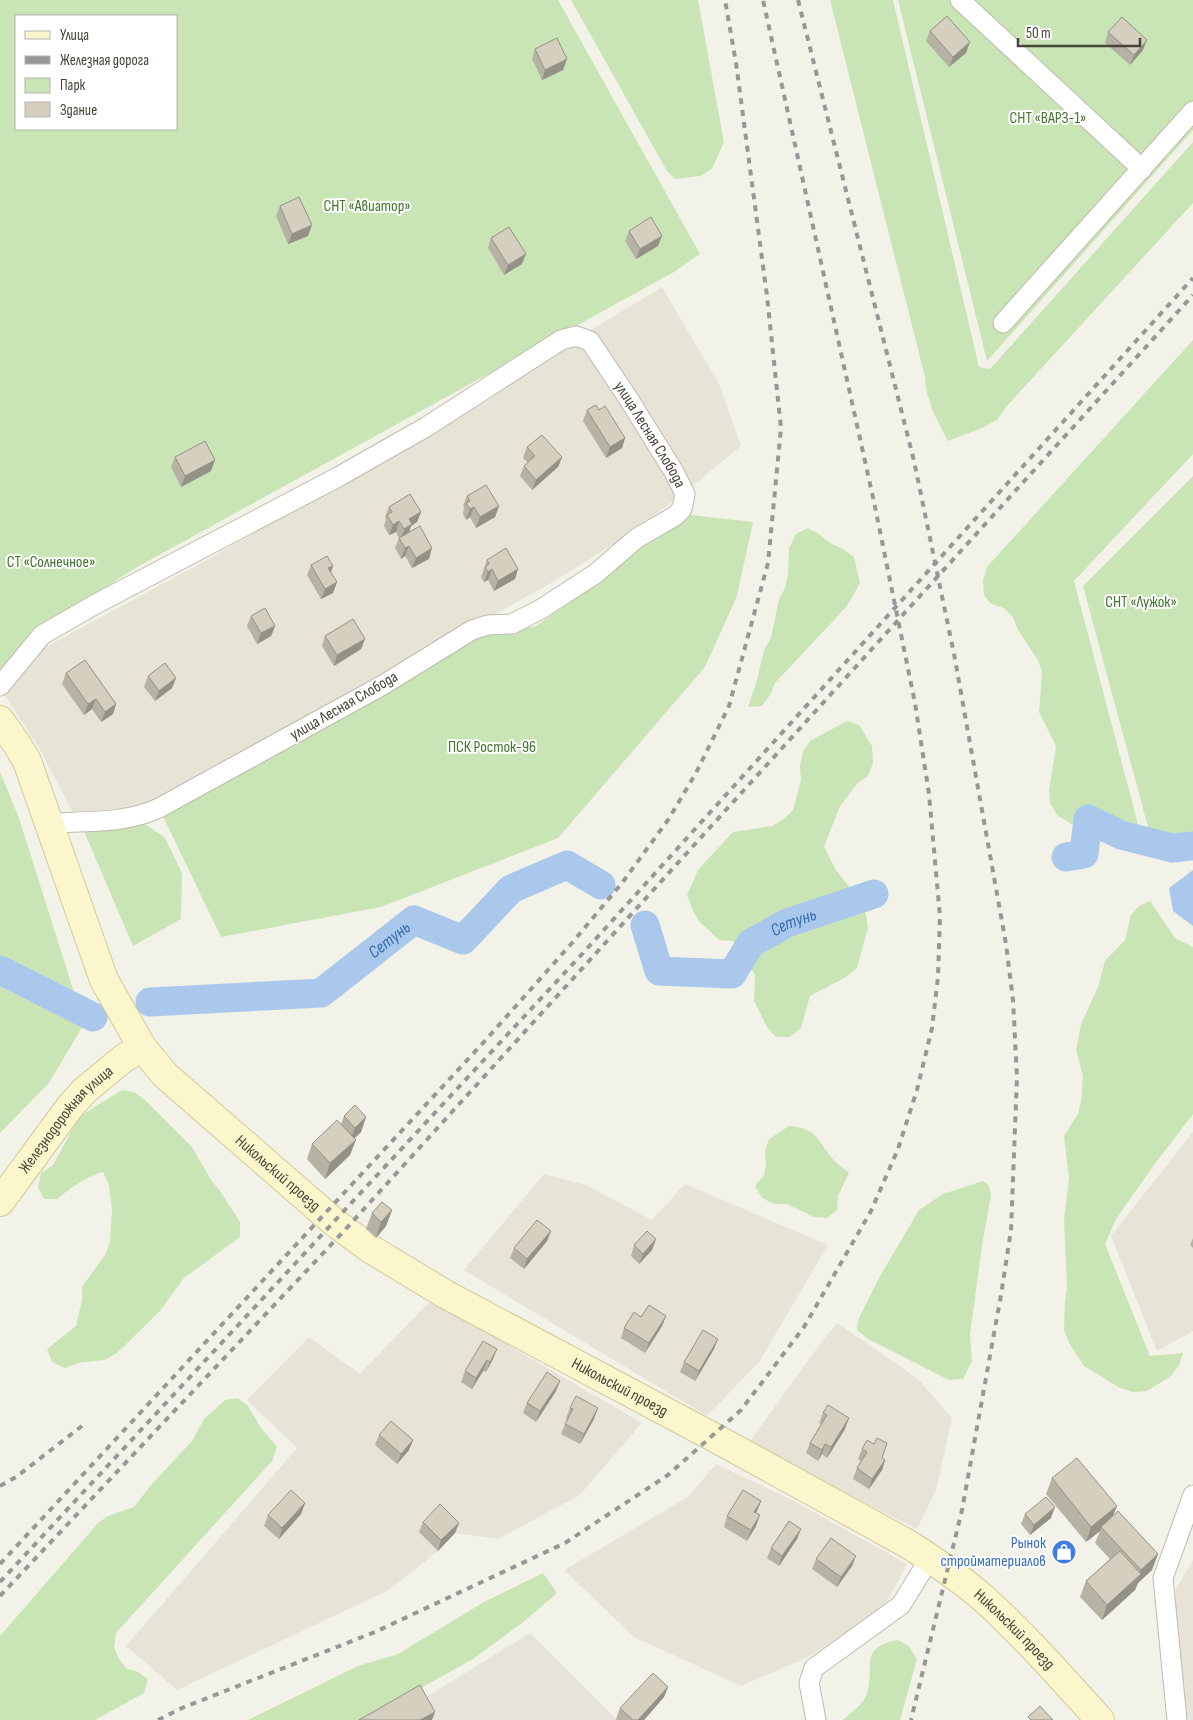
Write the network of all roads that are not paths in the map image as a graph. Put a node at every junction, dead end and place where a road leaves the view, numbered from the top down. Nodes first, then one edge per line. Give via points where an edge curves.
1 (960, 0) edge
2 (1193, 111) edge
3 (1142, 169) junction
4 (1003, 323) dead end
5 (0, 686) edge
6 (0, 720) edge
7 (48, 822) junction
8 (142, 1047) junction
9 (0, 1202) edge
10 (1193, 1495) edge
11 (930, 1558) junction
12 (816, 1720) edge
13 (1100, 1720) edge
14 (1177, 1720) edge

1 - 3 street
2 - 3 street
3 - 4 street
5 - 7 street, улица Лесная Слобода via 42,635 426,427 561,340 576,336 590,342 628,398 685,494 682,509 675,516 637,538 594,574 541,610 512,624 488,625 472,630 383,685 158,808 144,815 121,819
6 - 7 main road, Никольский проезд via 27,762
7 - 8 main road, Никольский проезд via 104,980
8 - 9 main road, Железнодорожная улица via 84,1091
8 - 11 main road, Никольский проезд via 165,1075 334,1222 369,1248 445,1294 726,1443
10 - 14 street via 1164,1578
11 - 12 street via 901,1605 814,1668 809,1683
11 - 13 main road, Никольский проезд via 982,1597 1030,1643

